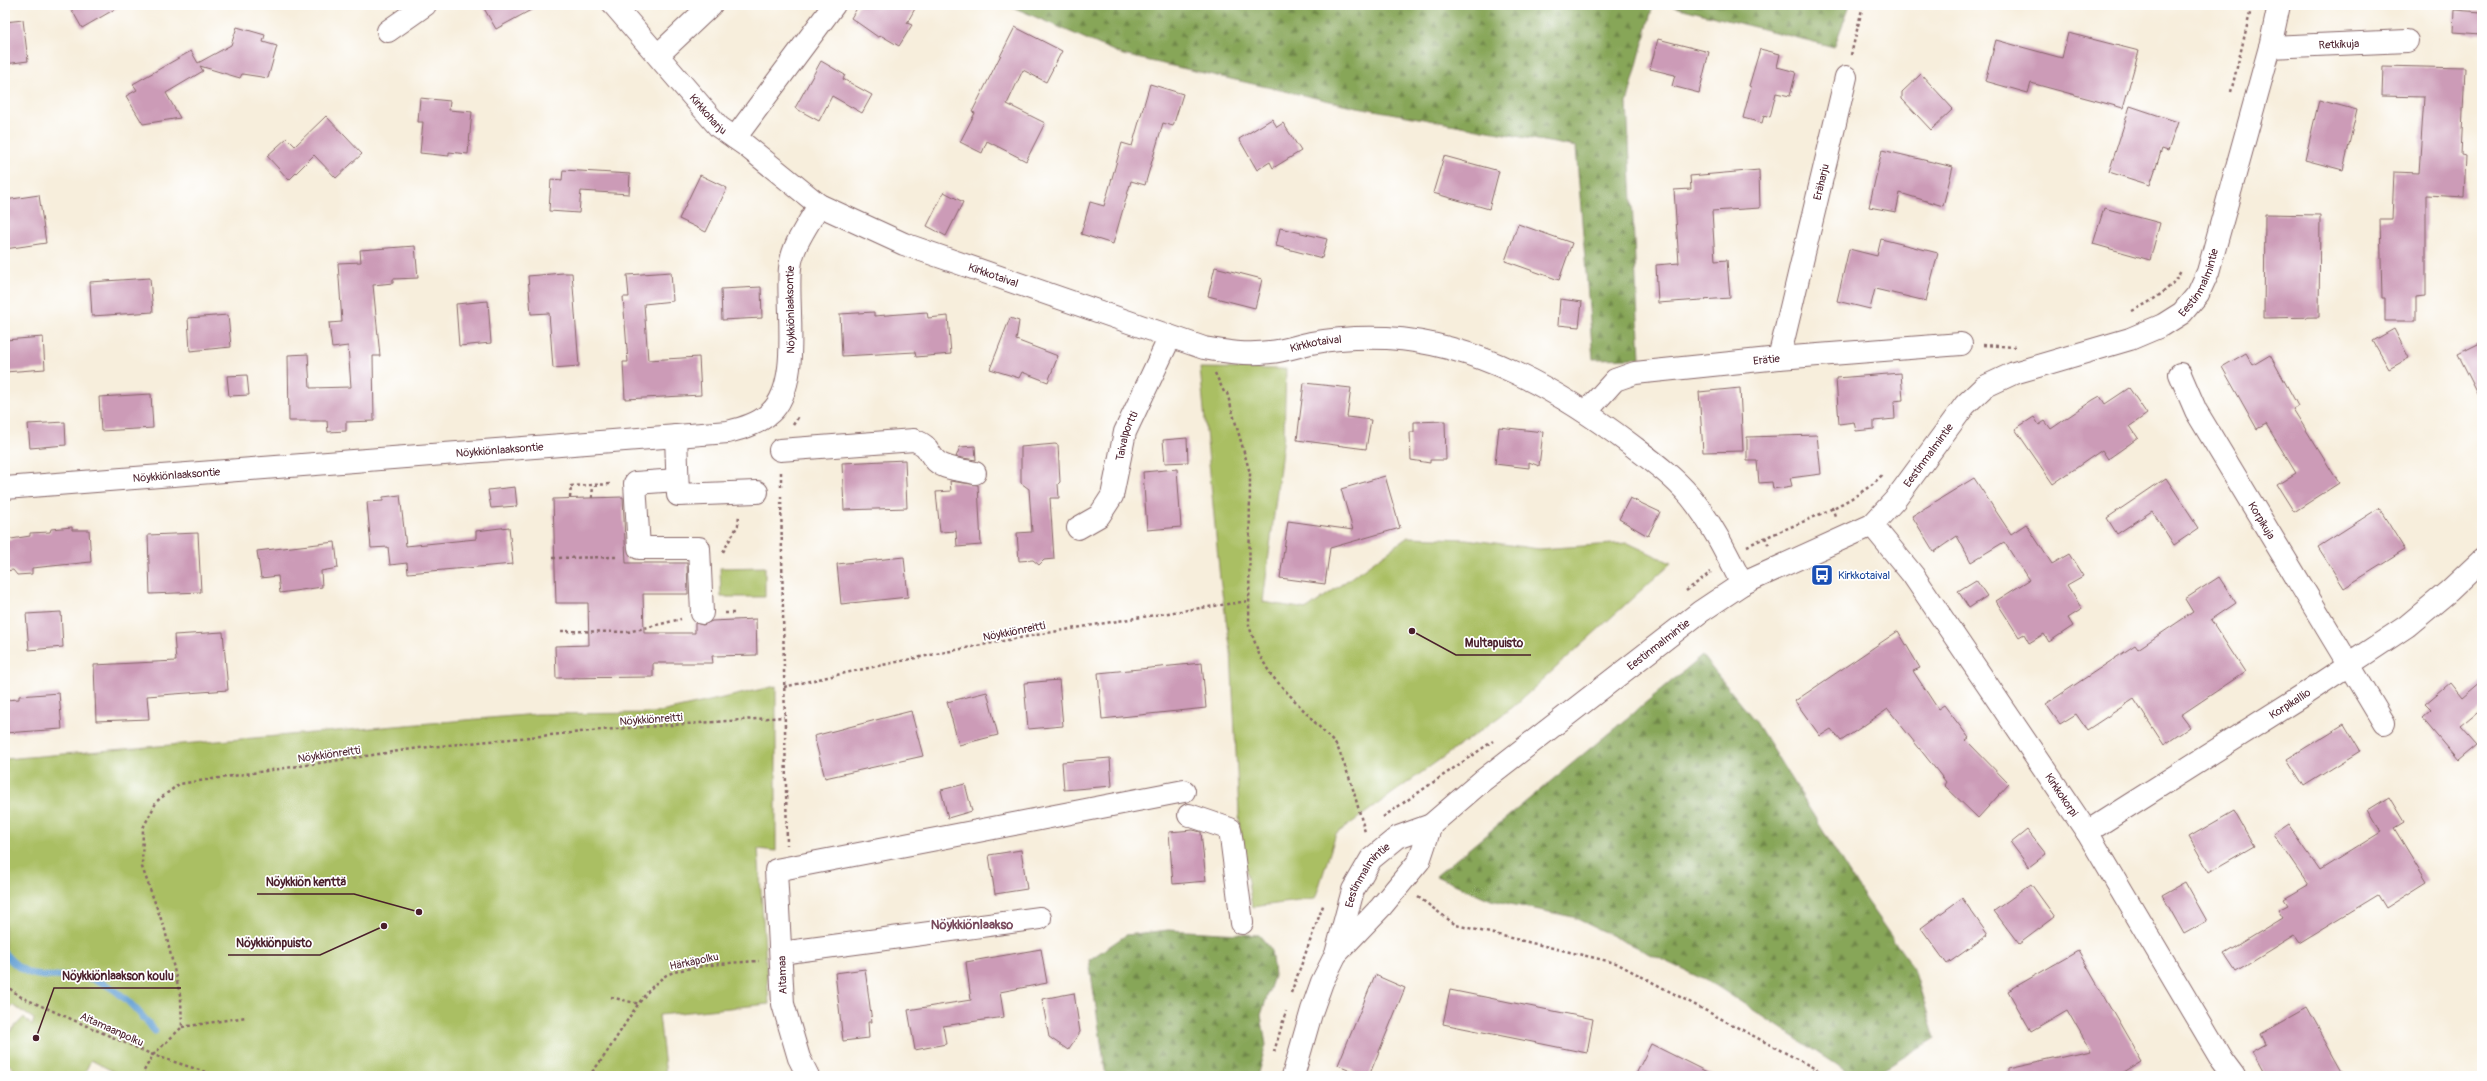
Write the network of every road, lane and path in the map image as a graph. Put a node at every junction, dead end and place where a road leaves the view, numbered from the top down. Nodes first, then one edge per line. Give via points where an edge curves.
1 (425, 5) edge
2 (614, 5) edge
3 (711, 5) edge
4 (834, 5) edge
5 (1863, 5) edge
6 (2252, 5) edge
7 (2279, 5) edge
8 (388, 31) dead end
9 (2407, 41) dead end
10 (2270, 47) junction
11 (658, 55) junction
12 (1846, 77) joint
13 (2230, 96) dead end
14 (735, 138) junction
15 (819, 206) junction
16 (2181, 270) dead end
17 (2128, 313) dead end
18 (1170, 337) junction
19 (1960, 344) joint
20 (2022, 345) dead end
21 (2015, 347) junction
22 (1204, 348) junction
23 (2008, 350) dead end
24 (1779, 358) junction
25 (2180, 374) dead end
26 (1587, 412) junction
27 (676, 436) junction
28 (780, 450) joint
29 (1886, 470) dead end
30 (976, 472) dead end
31 (677, 480) junction
32 (635, 483) junction
33 (593, 486) junction
34 (5, 488) edge
35 (749, 492) joint
36 (570, 498) dead end
37 (592, 498) dead end
38 (1872, 525) junction
39 (1078, 528) dead end
40 (639, 548) junction
41 (553, 558) dead end
42 (1728, 558) junction
43 (2482, 560) edge
44 (700, 572) junction
45 (1742, 584) junction
46 (1685, 592) dead end
47 (1249, 601) junction
48 (702, 613) joint
49 (561, 631) dead end
50 (2349, 664) junction
51 (784, 687) junction
52 (784, 717) junction
53 (2384, 722) dead end
54 (1498, 737) dead end
55 (1184, 791) dead end
56 (1189, 815) dead end
57 (1381, 818) dead end
58 (1431, 825) junction
59 (1371, 827) dead end
60 (1365, 832) junction
61 (2087, 832) junction
62 (1362, 836) dead end
63 (776, 870) junction
64 (1415, 895) dead end
65 (1325, 900) dead end
66 (1040, 918) dead end
67 (1242, 923) dead end
68 (1336, 954) junction
69 (781, 956) junction
70 (5, 985) edge
71 (1291, 995) dead end
72 (611, 997) dead end
73 (640, 1004) junction
74 (1286, 1010) dead end
75 (246, 1017) dead end
76 (182, 1027) junction
77 (1273, 1054) dead end
78 (153, 1055) junction
79 (141, 1076) edge
80 (218, 1076) edge
81 (588, 1076) edge
82 (808, 1076) edge
83 (1293, 1076) edge
84 (1829, 1076) edge
85 (2234, 1076) edge

1 - 8 street
2 - 11 street, Kirkkoharju
3 - 11 street
4 - 14 street
5 - 12 path
6 - 13 path
7 - 10 street, Eestinmalmintie
9 - 10 street, Retkikuja
10 - 38 street, Eestinmalmintie via 2208,272 2194,299 2182,313 2163,325 2130,339 2014,373 1984,387 1964,405 1895,500
11 - 14 street, Kirkkoharju via 719,127
12 - 24 street, Eräharju
14 - 15 street, Kirkkoharju
15 - 18 street, Kirkkotaival via 904,244
15 - 27 street, Nöykkiönlaaksontie via 794,249 790,268 789,365 780,399 770,413 750,426 728,432
16 - 17 path via 2174,284 2151,301
18 - 22 street, Kirkkotaival
18 - 39 street, Taivalportti via 1125,432 1112,496 1099,516
19 - 21 path
19 - 24 street, Erätie
20 - 21 path
21 - 23 path
22 - 26 street, Kirkkotaival via 1238,354 1271,352 1355,337 1421,342 1458,351 1509,369
22 - 47 path via 1224,392 1227,393 1250,473
24 - 26 street, Erätie via 1635,373 1615,380
25 - 50 street, Korpikuja via 2196,411
26 - 42 street, Kirkkotaival via 1670,474 1712,527
27 - 31 street
27 - 34 street, Nöykkiönlaaksontie
28 - 30 street via 914,440 926,445 936,461 945,467
28 - 51 path
29 - 42 path via 1866,489 1846,502 1765,537
31 - 32 street
31 - 35 street via 678,495
32 - 33 path
32 - 40 street
33 - 36 path via 571,486
33 - 37 path
35 - 44 path via 738,525 714,571
38 - 45 street, Eestinmalmintie
38 - 61 street, Kirkkokorpi via 1913,575
40 - 41 path via 620,556
40 - 44 street via 699,548
42 - 45 street, Kirkkotaival
42 - 46 path
43 - 50 street, Korpikallio via 2449,592 2407,626
44 - 48 street
45 - 58 street, Eestinmalmintie via 1669,636 1482,781
47 - 51 path, Nöykkiönreitti via 1021,638 877,665
47 - 60 path via 1249,626 1258,654 1271,675 1337,746 1351,782
48 - 49 path via 628,632
50 - 53 street, Korpikuja
50 - 61 street, Korpikallio via 2300,698
51 - 52 path
52 - 63 path via 788,853
52 - 76 path, Nöykkiönreitti via 601,730 419,748 180,784 157,801 143,828 142,867 166,930 181,999
54 - 57 path
55 - 63 street
56 - 67 street via 1230,829
58 - 68 street, Eestinmalmintie via 1419,861
58 - 68 street, Eestinmalmintie via 1398,837 1370,860 1353,890
59 - 60 path
60 - 62 path
61 - 85 street, Kirkkokorpi via 2222,1060
63 - 69 street, Aitamaa
64 - 84 path via 1456,925 1616,963
65 - 71 path
66 - 69 street
68 - 83 street, Eestinmalmintie via 1312,1010
69 - 73 path, Härkäpolku via 722,963 665,976
69 - 82 street, Aitamaa via 783,1004 799,1058
70 - 78 path, Aitamaanpolku via 21,997
72 - 73 path
73 - 81 path, Härkäpolku via 600,1064
74 - 77 path
75 - 76 path
76 - 78 path
78 - 79 path
78 - 80 path, Aitamaanpolku

